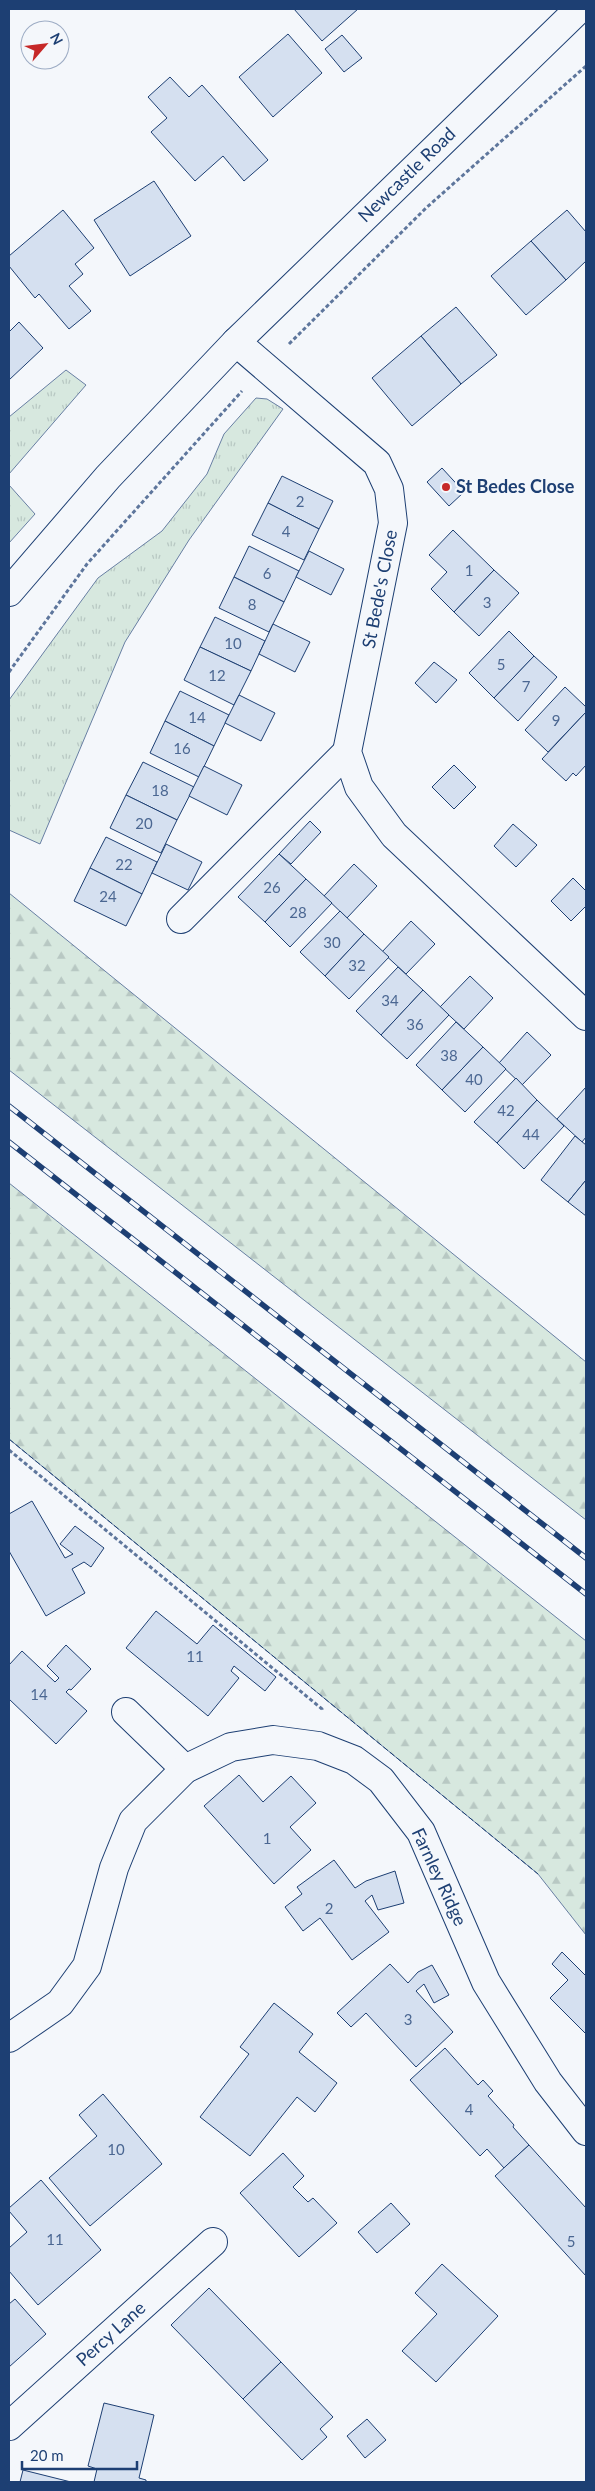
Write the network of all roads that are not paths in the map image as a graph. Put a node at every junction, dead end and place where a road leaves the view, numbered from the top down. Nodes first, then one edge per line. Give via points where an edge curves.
1 (579, 9) edge
2 (236, 342) junction
3 (9, 592) edge
4 (347, 752) junction
5 (181, 919) dead end
6 (586, 1016) edge
7 (126, 1712) dead end
8 (185, 1769) junction
9 (10, 2036) edge
10 (586, 2131) edge
11 (213, 2242) dead end
12 (9, 2426) edge

1 - 2 main road, Newcastle Road
2 - 3 main road, Newcastle Road via 108,477
2 - 4 main road, St Bede's Close via 377,463 389,489 393,523
4 - 5 main road
4 - 6 main road via 360,788 394,835
7 - 8 main road
8 - 9 main road, Farnley Ridge via 133,1821 114,1868 87,1966 60,2003
8 - 10 main road, Farnley Ridge via 231,1748 273,1740 318,1746 354,1760 381,1780 421,1832 486,1982 548,2082
11 - 12 main road, Percy Lane

